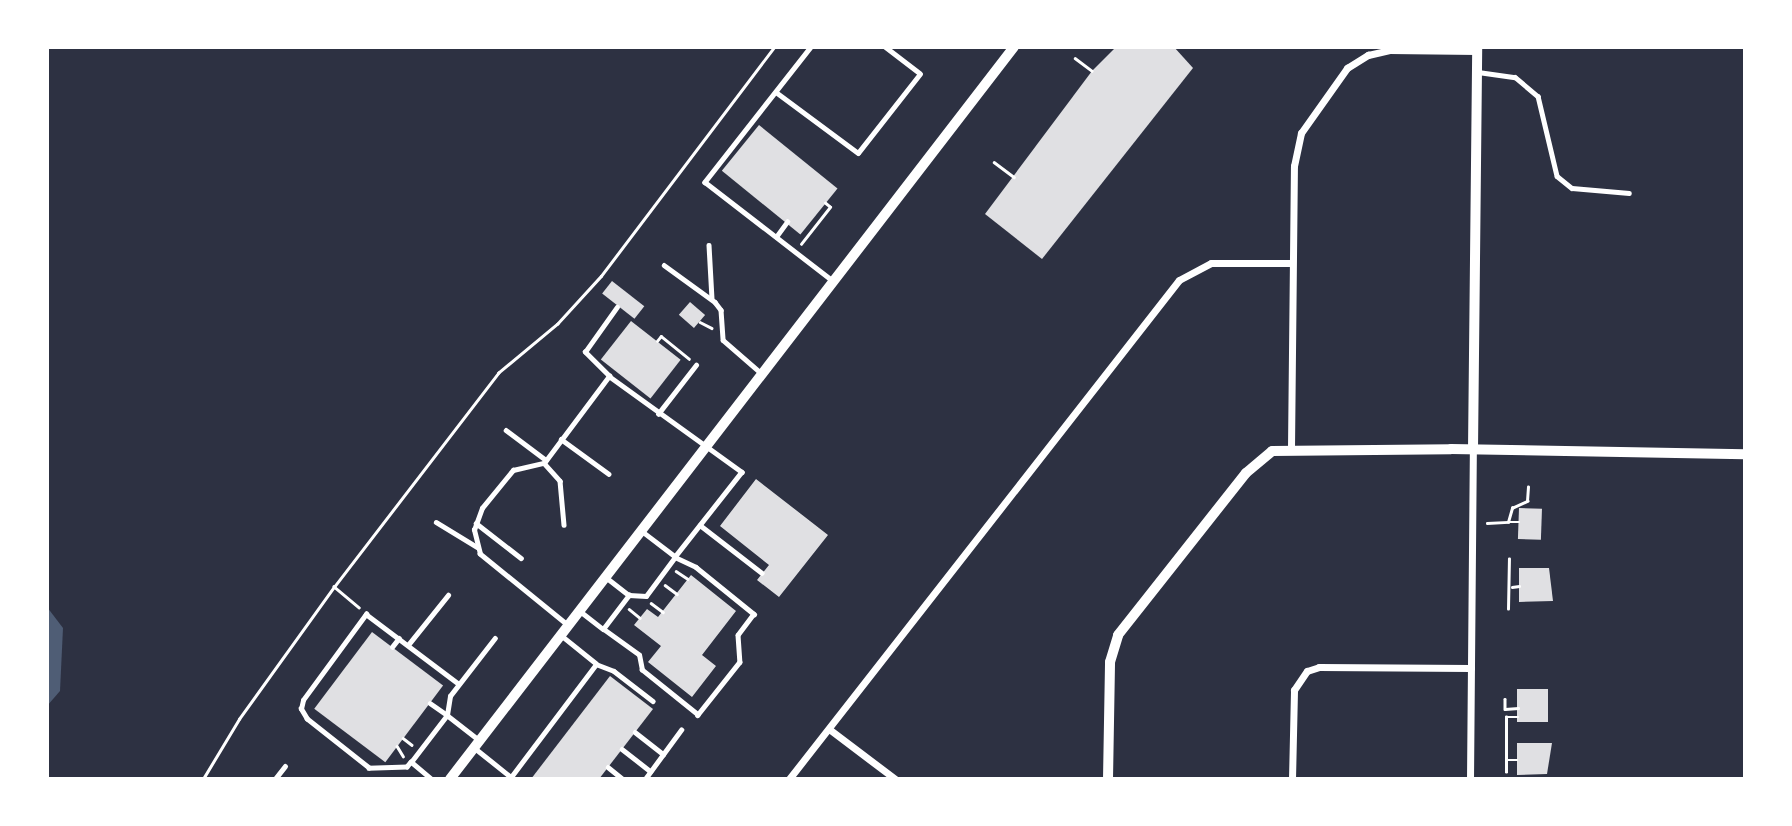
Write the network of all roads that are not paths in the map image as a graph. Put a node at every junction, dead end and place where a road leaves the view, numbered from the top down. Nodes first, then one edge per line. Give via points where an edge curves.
1 (811, 47) edge
2 (885, 47) edge
3 (1010, 49) edge
4 (1477, 49) edge
5 (1477, 72) junction
6 (776, 92) junction
7 (1629, 193) dead end
8 (787, 222) dead end
9 (776, 237) junction
10 (709, 245) dead end
11 (1293, 263) junction
12 (664, 265) dead end
13 (834, 282) junction
14 (712, 299) junction
15 (618, 307) dead end
16 (696, 365) dead end
17 (760, 372) junction
18 (609, 376) junction
19 (658, 414) junction
20 (506, 430) dead end
21 (561, 439) junction
22 (704, 447) junction
23 (1291, 449) junction
24 (1474, 450) junction
25 (1745, 454) edge
26 (545, 461) junction
27 (609, 474) dead end
28 (436, 522) dead end
29 (475, 523) junction
30 (564, 525) dead end
31 (700, 525) junction
32 (640, 530) junction
33 (477, 547) junction
34 (675, 557) junction
35 (521, 558) dead end
36 (762, 573) dead end
37 (605, 576) junction
38 (448, 595) dead end
39 (629, 595) junction
40 (579, 610) junction
41 (567, 624) junction
42 (603, 629) junction
43 (560, 634) junction
44 (399, 638) junction
45 (495, 638) dead end
46 (408, 645) junction
47 (392, 647) dead end
48 (596, 664) junction
49 (1471, 668) junction
50 (459, 684) junction
51 (653, 701) dead end
52 (430, 703) dead end
53 (447, 715) junction
54 (829, 729) junction
55 (681, 730) dead end
56 (635, 732) dead end
57 (476, 743) junction
58 (622, 749) dead end
59 (663, 754) junction
60 (411, 762) junction
61 (285, 766) dead end
62 (608, 767) dead end
63 (650, 771) junction
64 (512, 778) edge
65 (275, 779) edge
66 (431, 779) edge
67 (450, 779) edge
68 (623, 779) edge
69 (645, 779) edge
70 (789, 779) edge
71 (895, 779) edge
72 (1108, 779) edge
73 (1292, 779) edge
74 (1470, 779) edge

1 - 6 lane
2 - 6 lane via 920,74 858,153
3 - 13 street
4 - 5 street
4 - 11 street via 1379,52 1347,68 1314,109 1297,145
5 - 7 lane via 1515,77 1538,96 1557,176 1573,188
5 - 24 street
6 - 9 lane via 705,182
8 - 9 lane
9 - 13 lane
10 - 14 lane
11 - 23 street
11 - 54 street via 1211,263 1179,280
12 - 14 lane
13 - 17 street
14 - 17 lane via 721,310 726,345
15 - 18 lane via 585,352 587,359
16 - 19 lane
17 - 22 street
18 - 19 lane
18 - 21 lane
19 - 22 lane
20 - 26 lane
21 - 26 lane
21 - 27 lane
22 - 31 lane via 742,472
22 - 32 street
23 - 24 street
23 - 72 street via 1272,451 1246,473 1118,635 1110,662
24 - 25 street
24 - 49 street
26 - 29 lane via 513,470
26 - 30 lane via 561,481
28 - 33 lane
29 - 33 lane
29 - 35 lane
31 - 34 lane
31 - 36 lane
32 - 34 lane
32 - 37 street
33 - 41 lane
34 - 39 lane via 646,596
34 - 42 lane via 754,614 738,635 740,662 698,715 642,670 639,655
37 - 39 lane
37 - 40 street
38 - 46 lane
39 - 42 lane
40 - 41 street
40 - 42 lane
41 - 43 street
43 - 48 lane
43 - 57 street
44 - 46 lane
44 - 47 lane
44 - 60 lane via 366,614 301,709 369,768 407,767
45 - 50 lane
46 - 50 lane
48 - 51 lane via 614,671
48 - 64 lane
49 - 73 street via 1307,671 1297,680 1293,695
49 - 74 street
50 - 53 lane via 450,696
52 - 53 lane
53 - 57 lane
53 - 60 lane
54 - 70 street
54 - 71 street
55 - 59 lane
56 - 59 lane
57 - 64 lane
57 - 67 street
58 - 63 lane
59 - 63 lane
60 - 66 lane
61 - 65 lane
62 - 68 lane
63 - 69 lane

